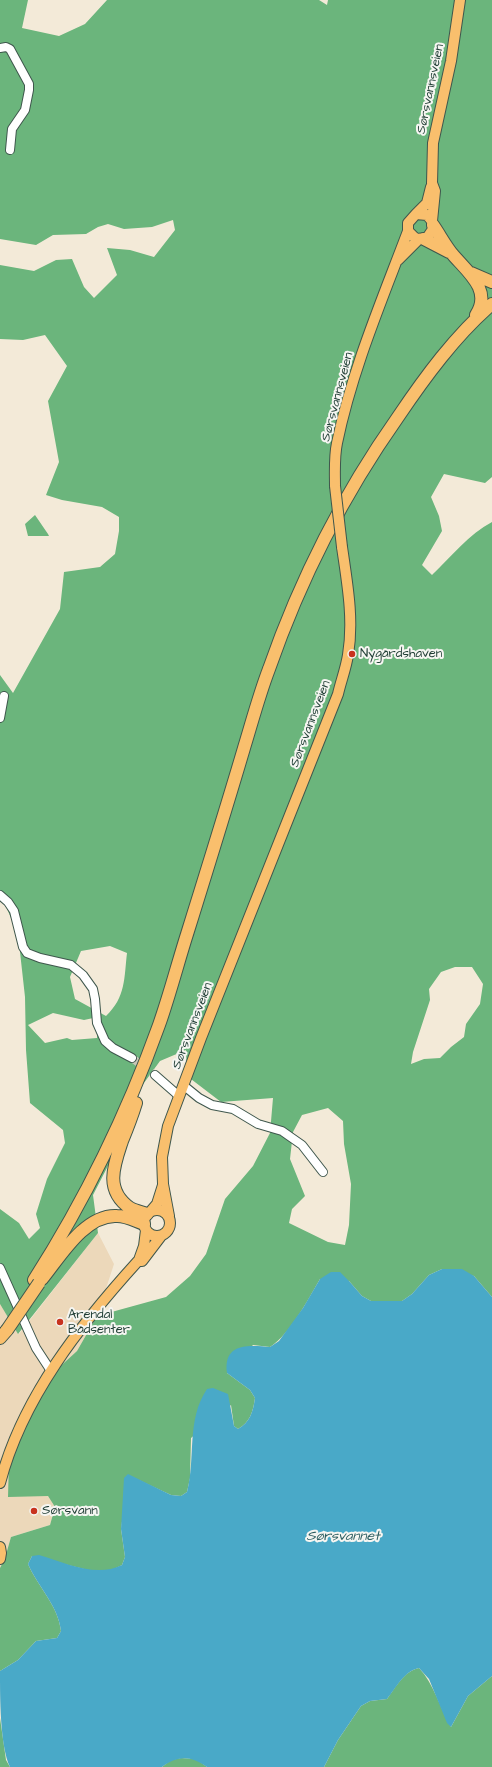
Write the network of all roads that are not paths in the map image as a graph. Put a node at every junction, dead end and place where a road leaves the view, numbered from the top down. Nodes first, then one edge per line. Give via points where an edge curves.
1 (460, 0) edge
2 (0, 48) edge
3 (10, 150) dead end
4 (432, 183) junction
5 (416, 214) junction
6 (433, 223) junction
7 (408, 231) junction
8 (422, 239) junction
9 (453, 255) junction
10 (398, 260) junction
11 (470, 272) junction
12 (492, 282) edge
13 (492, 304) edge
14 (492, 314) edge
15 (450, 347) junction
16 (4, 696) dead end
17 (0, 718) edge
18 (0, 895) edge
19 (132, 1058) tunnel mouth
20 (155, 1075) tunnel mouth
21 (183, 1085) junction
22 (179, 1096) junction
23 (136, 1103) junction
24 (323, 1172) dead end
25 (163, 1184) junction
26 (169, 1216) junction
27 (147, 1220) junction
28 (161, 1236) junction
29 (138, 1261) junction
30 (0, 1268) edge
31 (37, 1282) junction
32 (2, 1330) edge
33 (52, 1372) junction
34 (0, 1483) edge
35 (0, 1546) edge
36 (0, 1559) edge

1 - 4 main road, Sørsvannsveien via 433,143
2 - 3 street via 10,49 29,84 25,110 12,129
4 - 5 main road, Sørsvannsveien via 427,203
4 - 6 main road, Sørsvannsveien via 435,191
5 - 6 main road via 424,214
5 - 7 main road via 408,223
6 - 8 main road via 430,235
6 - 9 highway
7 - 8 main road via 412,237
7 - 10 main road, Sørsvannsveien
8 - 9 highway
8 - 10 main road, Sørsvannsveien
9 - 11 highway
10 - 21 main road, Sørsvannsveien, bridge via 378,308 337,444 335,486 350,613 348,655 338,694
11 - 12 highway
11 - 15 highway via 479,286 483,299 481,309
13 - 15 highway
14 - 23 highway via 431,382 375,460 336,528 305,594 273,677 165,1030
15 - 31 highway via 372,453 334,519 298,595 268,670 160,1023 138,1082 113,1137
16 - 17 street
18 - 19 street via 14,911 23,947 27,953 71,965 83,975 93,989 97,1023 105,1041
20 - 22 street
21 - 22 main road, Sørsvannsveien
21 - 24 street via 212,1105 233,1109 258,1124 282,1131 302,1145
22 - 25 main road, Sørsvannsveien via 162,1149
23 - 27 highway via 113,1166 112,1178 120,1198
23 - 31 highway via 86,1206
25 - 26 main road, Sørsvannsveien
25 - 27 main road, Sørsvannsveien via 157,1204
26 - 27 main road via 163,1210
26 - 28 main road via 170,1228
27 - 28 main road via 152,1236
27 - 29 main road, Sørsvannsveien via 144,1246
27 - 31 highway via 107,1216 97,1220 82,1230
28 - 29 main road, Sørsvannsveien via 142,1261
29 - 33 main road, Sørsvannsveien via 97,1307
30 - 33 street via 36,1348
31 - 32 highway, bridge
33 - 34 main road, Sørsvannsveien via 28,1411 8,1456
35 - 36 main road

